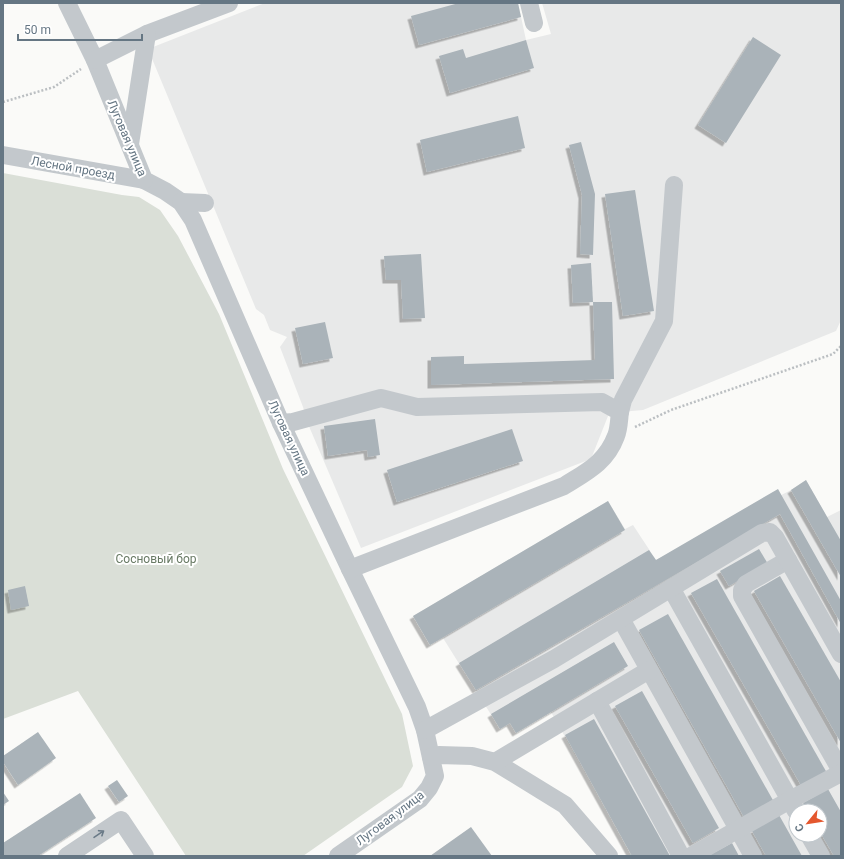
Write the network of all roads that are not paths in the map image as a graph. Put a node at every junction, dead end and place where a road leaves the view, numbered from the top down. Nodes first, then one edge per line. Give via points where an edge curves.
1 (67, 3) edge
2 (229, 3) edge
3 (529, 3) edge
4 (534, 23) dead end
5 (147, 34) junction
6 (95, 60) junction
7 (129, 145) junction
8 (3, 155) edge
9 (144, 180) junction
10 (674, 185) dead end
11 (181, 202) junction
12 (205, 203) dead end
13 (620, 412) junction
14 (281, 424) junction
15 (788, 560) junction
16 (350, 569) junction
17 (671, 588) junction
18 (621, 619) junction
19 (841, 654) edge
20 (649, 670) junction
21 (597, 701) junction
22 (425, 730) junction
23 (431, 758) junction
24 (495, 762) junction
25 (841, 772) edge
26 (791, 803) edge
27 (797, 803) edge
28 (788, 808) edge
29 (738, 830) junction
30 (814, 843) edge
31 (67, 856) edge
32 (145, 856) edge
33 (338, 856) edge
34 (609, 856) edge
35 (681, 856) edge
36 (691, 856) edge
37 (753, 856) edge
38 (821, 856) edge

1 - 6 street, Луговая улица
2 - 5 street
3 - 4 street
5 - 6 street
5 - 7 street
6 - 7 street, Луговая улица
7 - 9 street, Луговая улица
8 - 9 street, Лесной проезд
9 - 11 street, Луговая улица
10 - 13 street via 664,321 623,400
11 - 12 street
11 - 14 street, Луговая улица via 193,220
13 - 14 street via 602,402 417,407 381,398
13 - 16 street via 616,436 607,454 595,467 564,486
14 - 16 street, Луговая улица
15 - 17 street via 775,537 770,532 762,533
15 - 19 street
15 - 25 street via 746,584 742,596
16 - 22 street, Луговая улица via 417,707
17 - 18 street
17 - 26 street
18 - 20 street
18 - 22 street
20 - 21 street
20 - 29 street
21 - 24 street
21 - 35 street
22 - 23 street, Луговая улица
23 - 24 street via 439,755 472,756
23 - 33 street, Луговая улица via 434,776 429,788 420,798
24 - 34 street via 565,805
25 - 27 street
28 - 29 street
29 - 36 street
29 - 37 street
30 - 38 street
31 -> 32 street via 122,820

